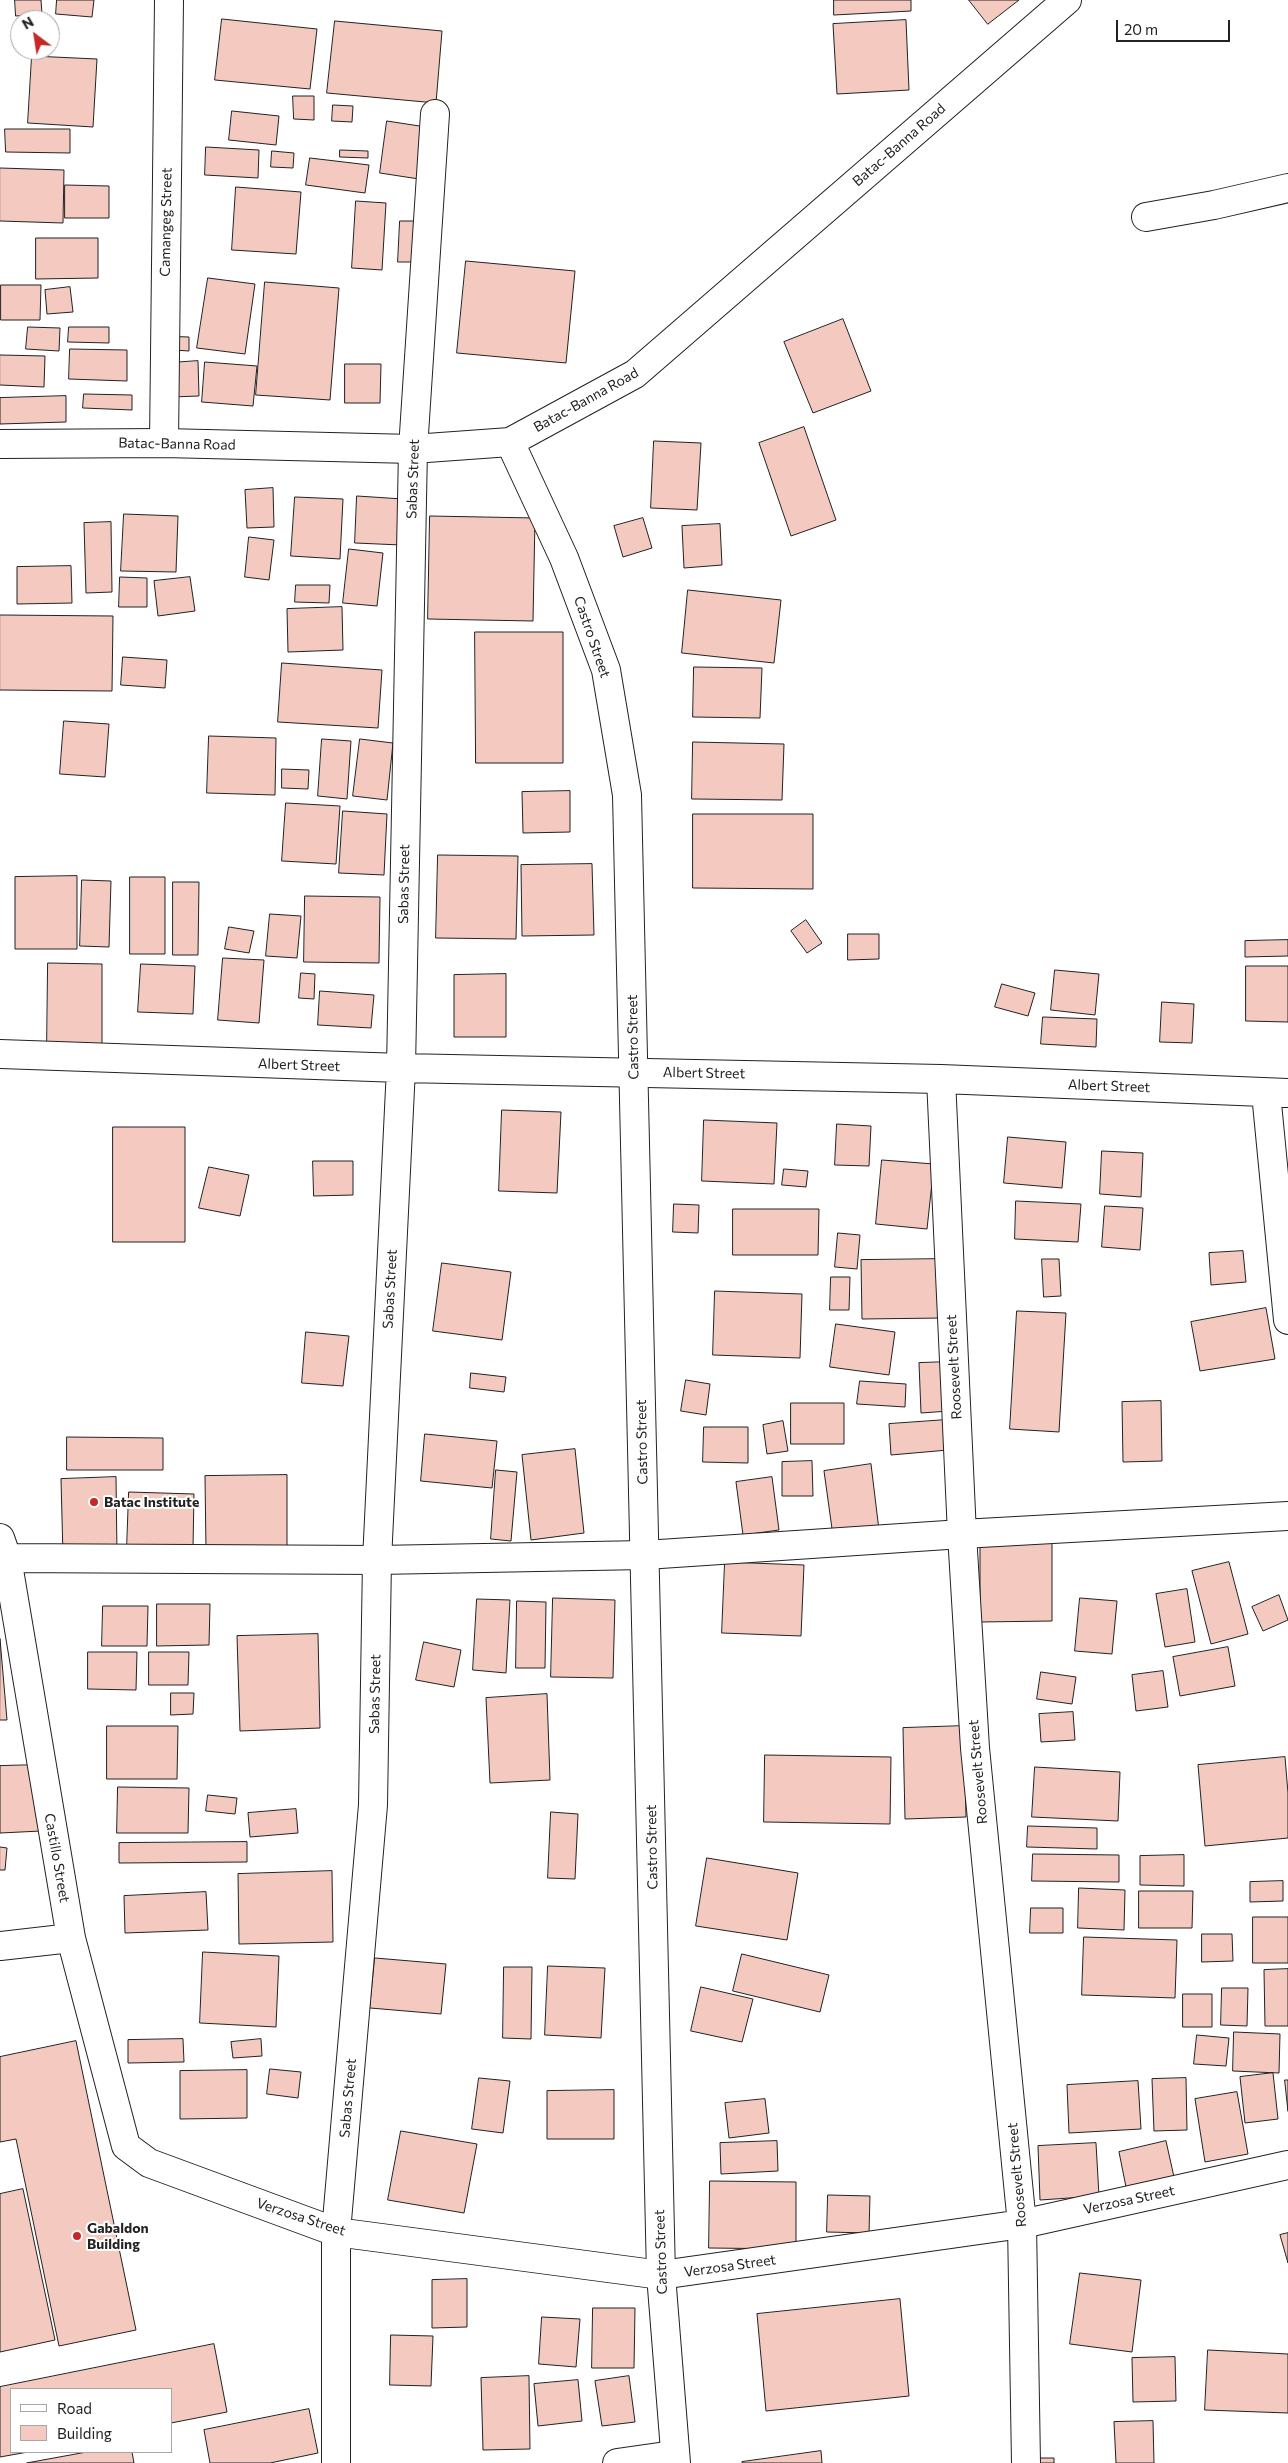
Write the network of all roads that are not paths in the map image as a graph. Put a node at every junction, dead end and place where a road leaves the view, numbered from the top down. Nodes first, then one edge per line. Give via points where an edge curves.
1 (169, 0) edge
2 (1067, 0) edge
3 (435, 114) dead end
4 (1288, 188) edge
5 (1146, 217) dead end
6 (510, 442) junction
7 (164, 443) junction
8 (0, 444) edge
9 (413, 450) junction
10 (0, 1054) edge
11 (401, 1068) junction
12 (634, 1072) junction
13 (941, 1079) junction
14 (1277, 1093) edge
15 (1288, 1320) edge
16 (1288, 1516) edge
17 (962, 1534) junction
18 (3, 1548) edge
19 (645, 1555) junction
20 (377, 1560) junction
21 (71, 1938) junction
22 (0, 1946) edge
23 (149, 2163) joint
24 (1288, 2165) edge
25 (1022, 2224) junction
26 (336, 2232) junction
27 (661, 2276) junction
28 (675, 2459) edge
29 (336, 2463) edge
30 (617, 2463) edge
31 (1026, 2463) edge

1 - 7 street, Camangeg Street
2 - 6 street, Batac-Banna Road via 635,374
3 - 9 street, Sabas Street
4 - 5 street via 1214,206
6 - 9 street, Batac-Banna Road
6 - 12 street, Castro Street via 564,558 606,670 627,795
7 - 8 street, Batac-Banna Road
7 - 9 street, Batac-Banna Road
9 - 11 street, Sabas Street
10 - 11 street, Albert Street
11 - 12 street, Albert Street
11 - 20 street, Sabas Street
12 - 13 street, Albert Street
12 - 19 street, Castro Street
13 - 14 street, Albert Street
13 - 17 street, Roosevelt Street
14 - 15 street
16 - 17 street
17 - 19 street
17 - 25 street, Roosevelt Street via 975,1748
18 - 20 street
18 - 21 street, Castillo Street
19 - 20 street
19 - 27 street, Castro Street
20 - 26 street, Sabas Street via 374,1805
21 - 22 street
21 - 23 street, Castillo Street via 126,2146
23 - 26 street, Verzosa Street
24 - 25 street, Verzosa Street
25 - 27 street, Verzosa Street
25 - 31 street, Roosevelt Street
26 - 27 street, Verzosa Street
26 - 29 street, Sabas Street
27 - 28 street, Castro Street
28 - 30 street

